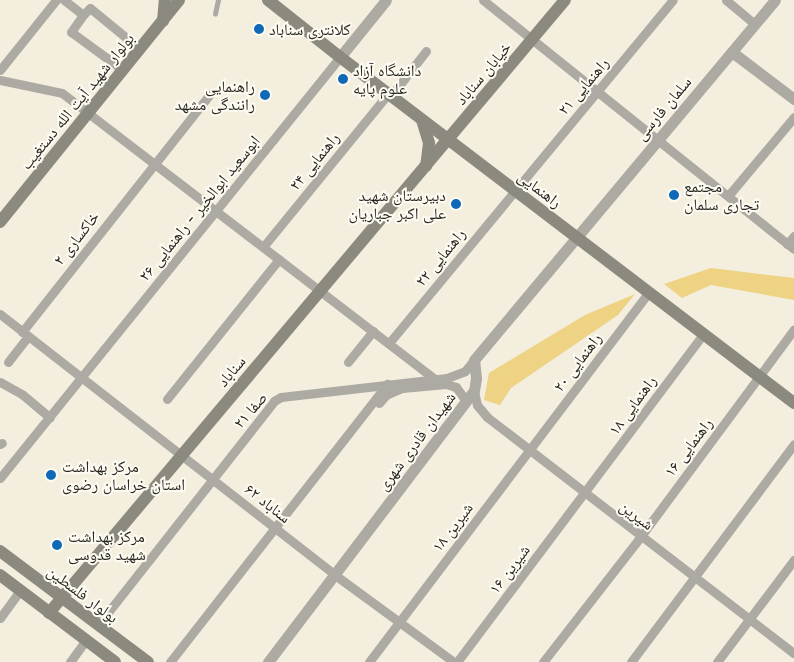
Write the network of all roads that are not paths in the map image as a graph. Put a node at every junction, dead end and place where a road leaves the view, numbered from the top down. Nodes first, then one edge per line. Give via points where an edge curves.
1 (56, 0) edge
2 (64, 0) edge
3 (165, 0) edge
4 (179, 0) edge
5 (218, 0) edge
6 (268, 0) edge
7 (386, 0) edge
8 (483, 0) edge
9 (565, 0) edge
10 (673, 0) edge
11 (726, 0) edge
12 (774, 0) edge
13 (215, 14) dead end
14 (83, 15) junction
15 (163, 21) junction
16 (755, 24) junction
17 (532, 39) junction
18 (140, 48) junction
19 (426, 51) dead end
20 (732, 52) junction
21 (340, 57) junction
22 (0, 70) edge
23 (123, 70) junction
24 (0, 80) edge
25 (598, 92) junction
26 (210, 94) dead end
27 (390, 95) junction
28 (794, 99) edge
29 (88, 113) junction
30 (794, 117) edge
31 (422, 120) junction
32 (448, 140) junction
33 (658, 140) junction
34 (154, 164) junction
35 (426, 166) junction
36 (514, 190) junction
37 (728, 196) junction
38 (216, 211) junction
39 (0, 222) edge
40 (794, 236) edge
41 (576, 237) junction
42 (263, 247) junction
43 (791, 247) edge
44 (279, 259) junction
45 (320, 290) junction
46 (649, 292) junction
47 (0, 314) edge
48 (794, 329) edge
49 (373, 331) junction
50 (25, 334) junction
51 (703, 334) junction
52 (389, 343) junction
53 (474, 360) junction
54 (8, 362) dead end
55 (348, 362) dead end
56 (759, 376) junction
57 (82, 378) junction
58 (435, 379) junction
59 (0, 382) edge
60 (387, 384) junction
61 (474, 391) junction
62 (167, 399) dead end
63 (466, 401) junction
64 (794, 403) edge
65 (50, 418) junction
66 (343, 438) junction
67 (794, 444) edge
68 (529, 451) junction
69 (183, 455) junction
70 (0, 478) edge
71 (213, 478) junction
72 (585, 493) junction
73 (274, 526) junction
74 (640, 536) junction
75 (0, 551) edge
76 (794, 560) edge
77 (0, 575) edge
78 (335, 575) junction
79 (695, 578) junction
80 (17, 595) dead end
81 (61, 598) junction
82 (49, 612) junction
83 (0, 618) edge
84 (749, 619) junction
85 (398, 622) junction
86 (98, 625) junction
87 (86, 640) junction
88 (794, 653) edge
89 (70, 662) edge
90 (115, 662) edge
91 (148, 662) edge
92 (170, 662) edge
93 (268, 662) edge
94 (368, 662) edge
95 (455, 662) edge
96 (543, 662) edge
97 (631, 662) edge
98 (717, 662) edge

1 - 22 street
2 - 14 street
3 - 15 main road
4 - 15 main road, بولوار شهید آیت الله دستغیب
5 - 13 lane
6 - 21 main road, راهنمایی
7 - 21 street
8 - 17 street
9 - 17 main road, خیابان سناباد
10 - 25 street, راهنمایی ۲۱
11 - 16 street
12 - 16 street, سلمان فارسی
14 - 18 street via 90,8
14 - 23 street via 71,32
15 - 18 main road, بولوار شهید آیت الله دستغیب
16 - 20 street, سلمان فارسی
17 - 25 street
17 - 32 main road, خیابان سناباد
18 - 23 main road, بولوار شهید آیت الله دستغیب
19 - 27 street, راهنمایی ۲۴
20 - 28 street
20 - 33 street, سلمان فارسی
21 - 27 main road, راهنمایی
21 - 38 street, ابوسعید ابوالخیر - راهنمایی ۲۶
23 - 29 main road, بولوار شهید آیت الله دستغیب
24 - 29 street via 62,93
25 - 33 street
25 - 36 street, راهنمایی ۲۱
26 - 34 street, خاکساری ۲
27 - 31 main road, راهنمایی
27 - 42 street, راهنمایی ۲۴
29 - 34 street
29 - 39 main road, بولوار شهید آیت الله دستغیب
30 - 37 street
31 - 32 main road, راهنمایی
31 - 35 main road via 429,143
32 - 35 main road, خیابان سناباد
32 - 36 main road, راهنمایی
33 - 37 street
33 - 41 street, سلمان فارسی
34 - 38 street
34 - 50 street, خاکساری ۲
35 - 45 main road, سناباد
36 - 41 main road, راهنمایی
36 - 52 street, راهنمایی ۲۲
37 - 43 street
38 - 42 street
38 - 57 street, ابوسعید ابوالخیر - راهنمایی ۲۶
40 - 43 street
41 - 46 main road, راهنمایی
41 - 53 street
42 - 44 street
44 - 45 street
44 - 62 street
45 - 49 street
45 - 69 main road, سناباد
46 - 51 main road, راهنمایی
46 - 68 street, راهنمایی ۲۰
47 - 50 street, سناباد ۶۲
48 - 56 street, راهنمایی ۱۶
49 - 52 street
49 - 55 street
50 - 54 street, خاکساری ۲
50 - 57 street, سناباد ۶۲
51 - 56 main road, راهنمایی
51 - 72 street, راهنمایی ۱۸
52 - 58 street
53 - 58 street, صفا ۲۱ via 464,372
53 - 61 street, شهیدان قادری شهری
56 - 64 main road, راهنمایی
56 - 74 street, راهنمایی ۱۶
57 - 65 street, ابوسعید ابوالخیر - راهنمایی ۲۶
57 - 69 street, سناباد ۶۲
58 - 60 street, صفا ۲۱
59 - 65 street via 23,394
60 - 66 street
60 - 71 street, صفا ۲۱ via 281,397
61 - 63 street, شهیدان قادری شهری
61 - 68 street, شیرین via 477,404 488,417
63 - 66 street via 456,386 402,388 386,395 356,431
63 - 78 street, شهیدان قادری شهری
65 - 70 street, ابوسعید ابوالخیر - راهنمایی ۲۶
66 - 73 street
67 - 79 street
68 - 72 street, شیرین
68 - 85 street, شیرین ۱۸
69 - 71 street, سناباد ۶۲
69 - 81 main road, سناباد
71 - 73 street, سناباد ۶۲
71 - 86 street, صفا ۲۱
72 - 74 street, شیرین
72 - 95 street, شیرین ۱۶
73 - 78 street, سناباد ۶۲
73 - 92 street
74 - 79 street, شیرین
74 - 96 street, راهنمایی ۱۶
75 - 81 main road, بولوار فلسطین
76 - 84 street
77 - 82 main road
78 - 85 street, سناباد ۶۲
78 - 93 street, شهیدان قادری شهری
79 - 84 street, شیرین
79 - 97 street
80 - 83 street
81 - 82 main road
81 - 86 main road, بولوار فلسطین
82 - 87 main road
84 - 88 street, شیرین
84 - 98 street
85 - 94 street, شیرین ۱۸
85 - 95 street, سناباد ۶۲
86 - 91 main road, بولوار فلسطین
87 - 89 street
87 - 90 main road

